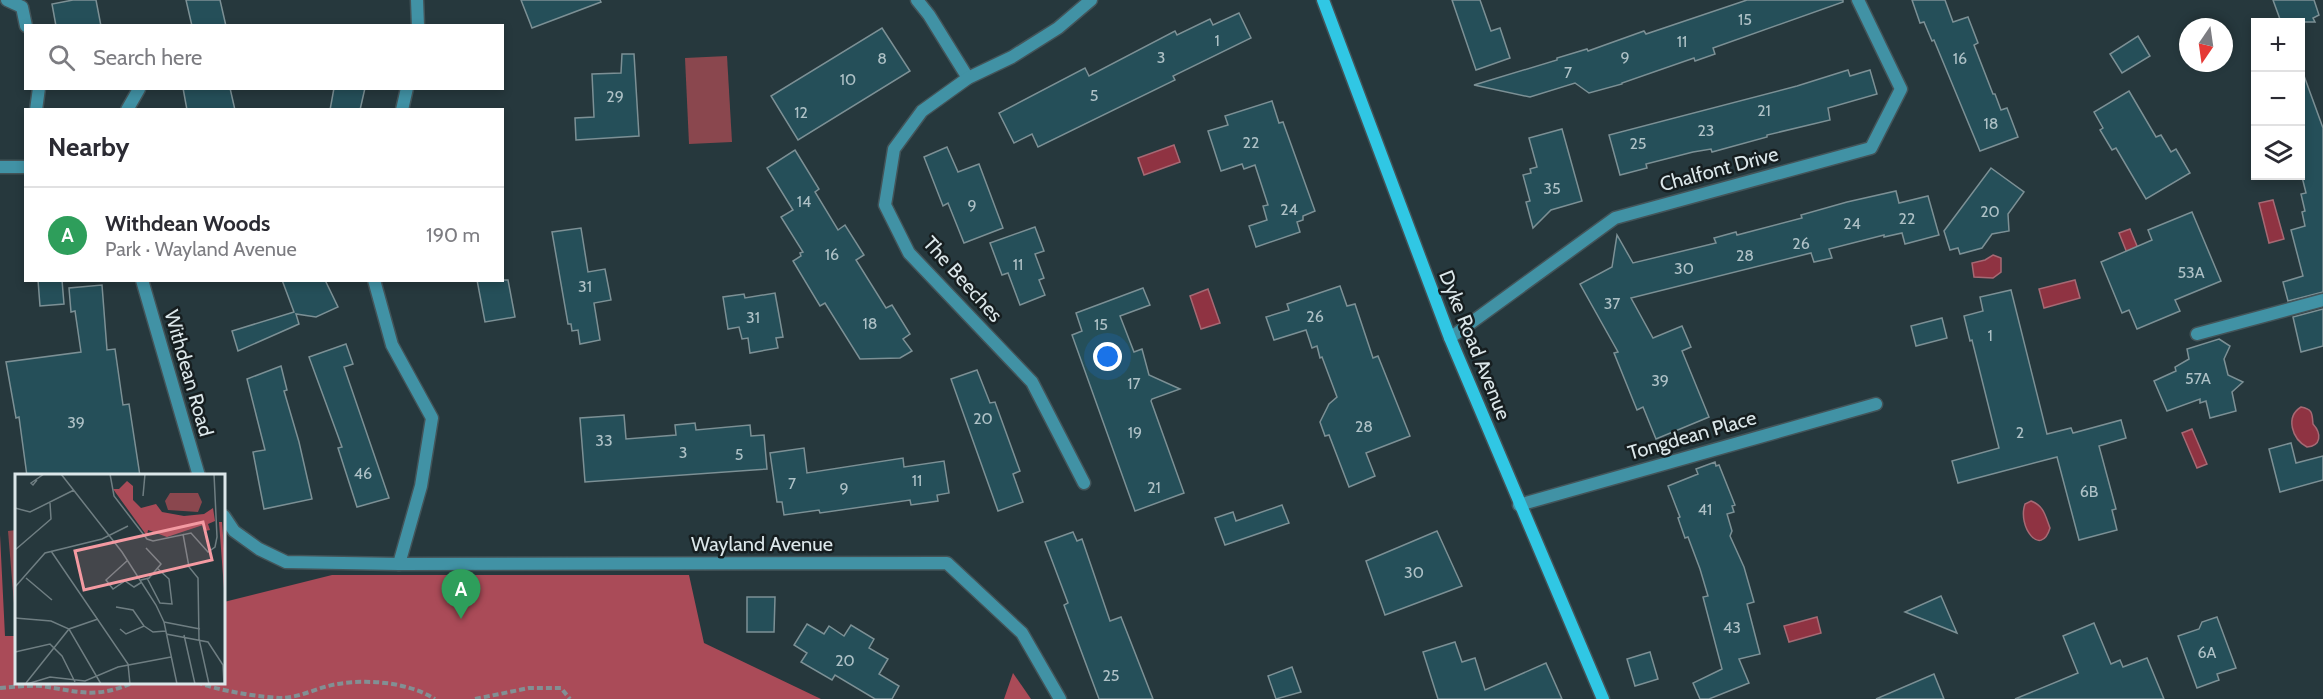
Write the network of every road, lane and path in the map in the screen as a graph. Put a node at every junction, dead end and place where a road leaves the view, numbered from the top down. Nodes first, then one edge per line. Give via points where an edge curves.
1 (7, 0) edge
2 (417, 0) edge
3 (917, 0) edge
4 (1091, 0) edge
5 (1323, 0) edge
6 (1858, 0) edge
7 (26, 24) edge
8 (418, 24) edge
9 (968, 78) junction
10 (39, 90) edge
11 (138, 90) edge
12 (407, 90) edge
13 (36, 108) edge
14 (128, 108) edge
15 (402, 108) edge
16 (0, 167) edge
17 (24, 167) edge
18 (143, 282) edge
19 (375, 282) edge
20 (2323, 300) edge
21 (2197, 334) dead end
22 (1450, 338) junction
23 (1876, 404) dead end
24 (198, 474) edge
25 (1084, 483) dead end
26 (1519, 505) junction
27 (225, 518) edge
28 (399, 564) junction
29 (130, 684) edge
30 (201, 684) edge
31 (0, 688) edge
32 (435, 699) edge
33 (475, 699) edge
34 (570, 699) edge
35 (1060, 699) edge
36 (1603, 699) edge

1 - 7 street via 22,7
2 - 8 street
3 - 9 street
4 - 9 street, The Beeches via 1058,28 1012,57
5 - 22 street, Dyke Road Avenue
6 - 22 street, Chalfont Drive via 1901,89 1871,148 1615,218
9 - 25 street, The Beeches via 922,111 894,149 885,205 909,253 1032,382
10 - 13 street
11 - 14 street
12 - 15 street
16 - 17 street
18 - 24 street, Withdean Road
19 - 28 street via 392,345 432,418 421,486
20 - 21 street
22 - 26 street, Dyke Road Avenue
23 - 26 street, Tongdean Place
26 - 36 street, Dyke Road Avenue
27 - 28 street via 234,531 286,562
28 - 35 street, Wayland Avenue via 947,563 1022,633
29 - 31 path via 115,692 83,695 40,686
30 - 32 path via 284,698 337,684 377,682 421,690
33 - 34 path via 529,688 561,688

